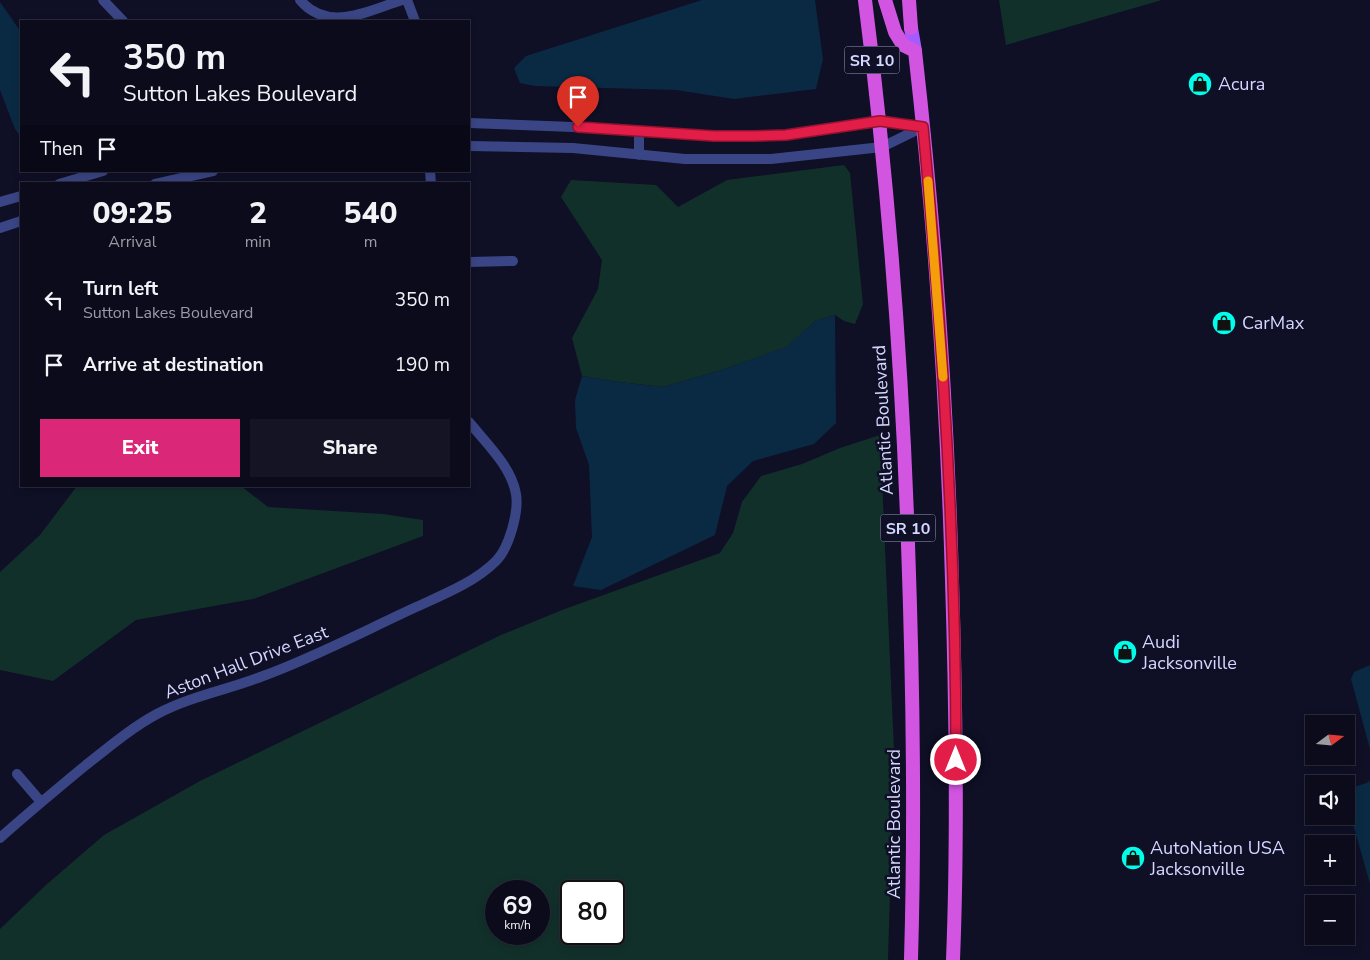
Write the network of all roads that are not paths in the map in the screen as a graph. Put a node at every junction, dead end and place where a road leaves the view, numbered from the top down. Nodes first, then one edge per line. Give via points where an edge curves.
1 (103, 0) edge
2 (300, 0) edge
3 (402, 0) edge
4 (407, 0) edge
5 (865, 0) edge
6 (885, 0) edge
7 (909, 0) edge
8 (121, 20) edge
9 (415, 20) edge
10 (911, 28) joint
11 (914, 51) junction
12 (880, 121) junction
13 (470, 123) edge
14 (923, 127) junction
15 (639, 131) junction
16 (470, 146) edge
17 (882, 147) junction
18 (639, 154) junction
19 (100, 172) edge
20 (195, 173) edge
21 (66, 182) edge
22 (162, 182) edge
23 (20, 196) edge
24 (0, 202) edge
25 (20, 221) edge
26 (0, 228) edge
27 (513, 261) dead end
28 (470, 262) edge
29 (470, 423) edge
30 (17, 774) dead end
31 (41, 802) junction
32 (0, 838) edge
33 (911, 960) edge
34 (953, 960) edge

1 - 8 street
2 - 3 street via 309,10 331,18 352,16
4 - 9 street
5 - 12 highway, Atlantic Boulevard / SR 10
6 - 11 highway via 895,32 903,45
7 - 10 highway, SR 10
10 - 11 main road, SR 10
11 - 14 highway, SR 10
12 - 14 street
12 - 15 street via 786,135 714,136
12 - 17 highway, Atlantic Boulevard / SR 10
13 - 15 street
14 - 17 street
14 - 34 highway, SR 10 via 942,363 951,530 956,707
15 - 18 street
16 - 18 street via 573,148
17 - 18 street via 737,160
17 - 33 highway, Atlantic Boulevard / SR 10 via 900,373 909,570 913,712
19 - 21 street
20 - 22 street
23 - 24 street
25 - 26 street
27 - 28 street
29 - 31 street, Aston Hall Drive East via 502,464 516,495 511,533 497,560 465,584 296,664 188,700 157,714 126,732
30 - 31 street
31 - 32 street, Aston Hall Drive East

